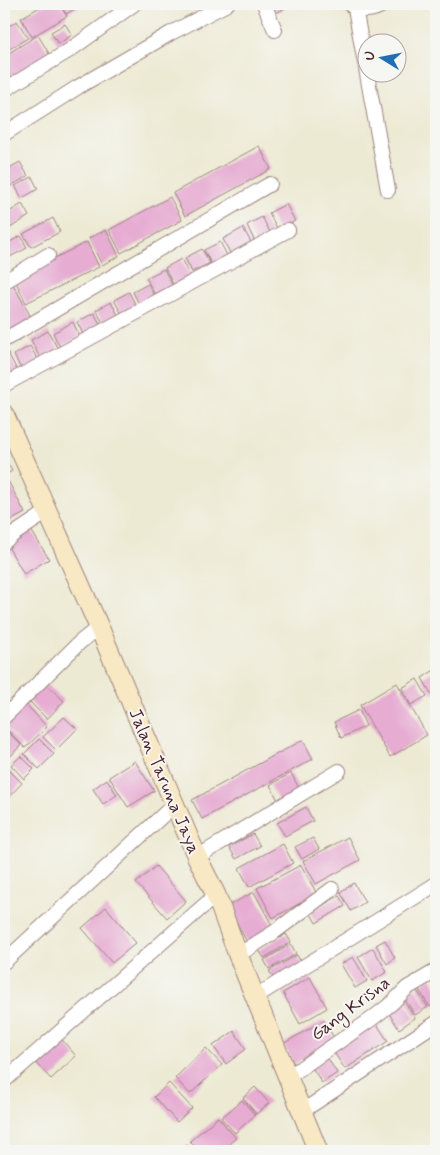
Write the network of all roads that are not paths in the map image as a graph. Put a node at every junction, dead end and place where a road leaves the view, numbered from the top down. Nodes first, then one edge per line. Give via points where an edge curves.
1 (134, 4) edge
2 (227, 4) edge
3 (264, 4) edge
4 (384, 4) edge
5 (352, 6) edge
6 (275, 30) dead end
7 (4, 90) edge
8 (4, 134) edge
9 (270, 184) dead end
10 (388, 190) dead end
11 (288, 230) dead end
12 (48, 255) dead end
13 (4, 282) edge
14 (4, 340) edge
15 (4, 385) edge
16 (4, 417) edge
17 (48, 512) junction
18 (8, 539) edge
19 (99, 627) junction
20 (4, 717) edge
21 (339, 771) dead end
22 (175, 804) junction
23 (198, 857) junction
24 (436, 884) edge
25 (332, 889) dead end
26 (216, 895) junction
27 (238, 955) junction
28 (4, 962) edge
29 (436, 971) edge
30 (256, 997) junction
31 (436, 1023) edge
32 (288, 1077) junction
33 (4, 1082) edge
34 (301, 1112) junction
35 (318, 1151) edge

1 - 7 street via 70,50
2 - 8 street via 162,38
3 - 6 street
4 - 5 street via 364,10
5 - 10 street
9 - 14 street
11 - 15 street
12 - 13 street
16 - 17 street, Jalan Taruna Jaya
17 - 18 street
17 - 19 street, Jalan Taruna Jaya
19 - 20 street
19 - 22 street, Jalan Taruna Jaya
21 - 23 street
22 - 23 street, Jalan Taruna Jaya
22 - 28 street
23 - 26 street, Jalan Taruna Jaya
24 - 30 street
25 - 27 street
26 - 27 street, Jalan Taruna Jaya
26 - 33 street
27 - 30 street, Jalan Taruna Jaya
29 - 32 street, Gang Krisna via 407,988 374,1018
30 - 32 street, Jalan Taruna Jaya
31 - 34 street
32 - 34 street, Jalan Taruna Jaya
34 - 35 street, Jalan Taruna Jaya

